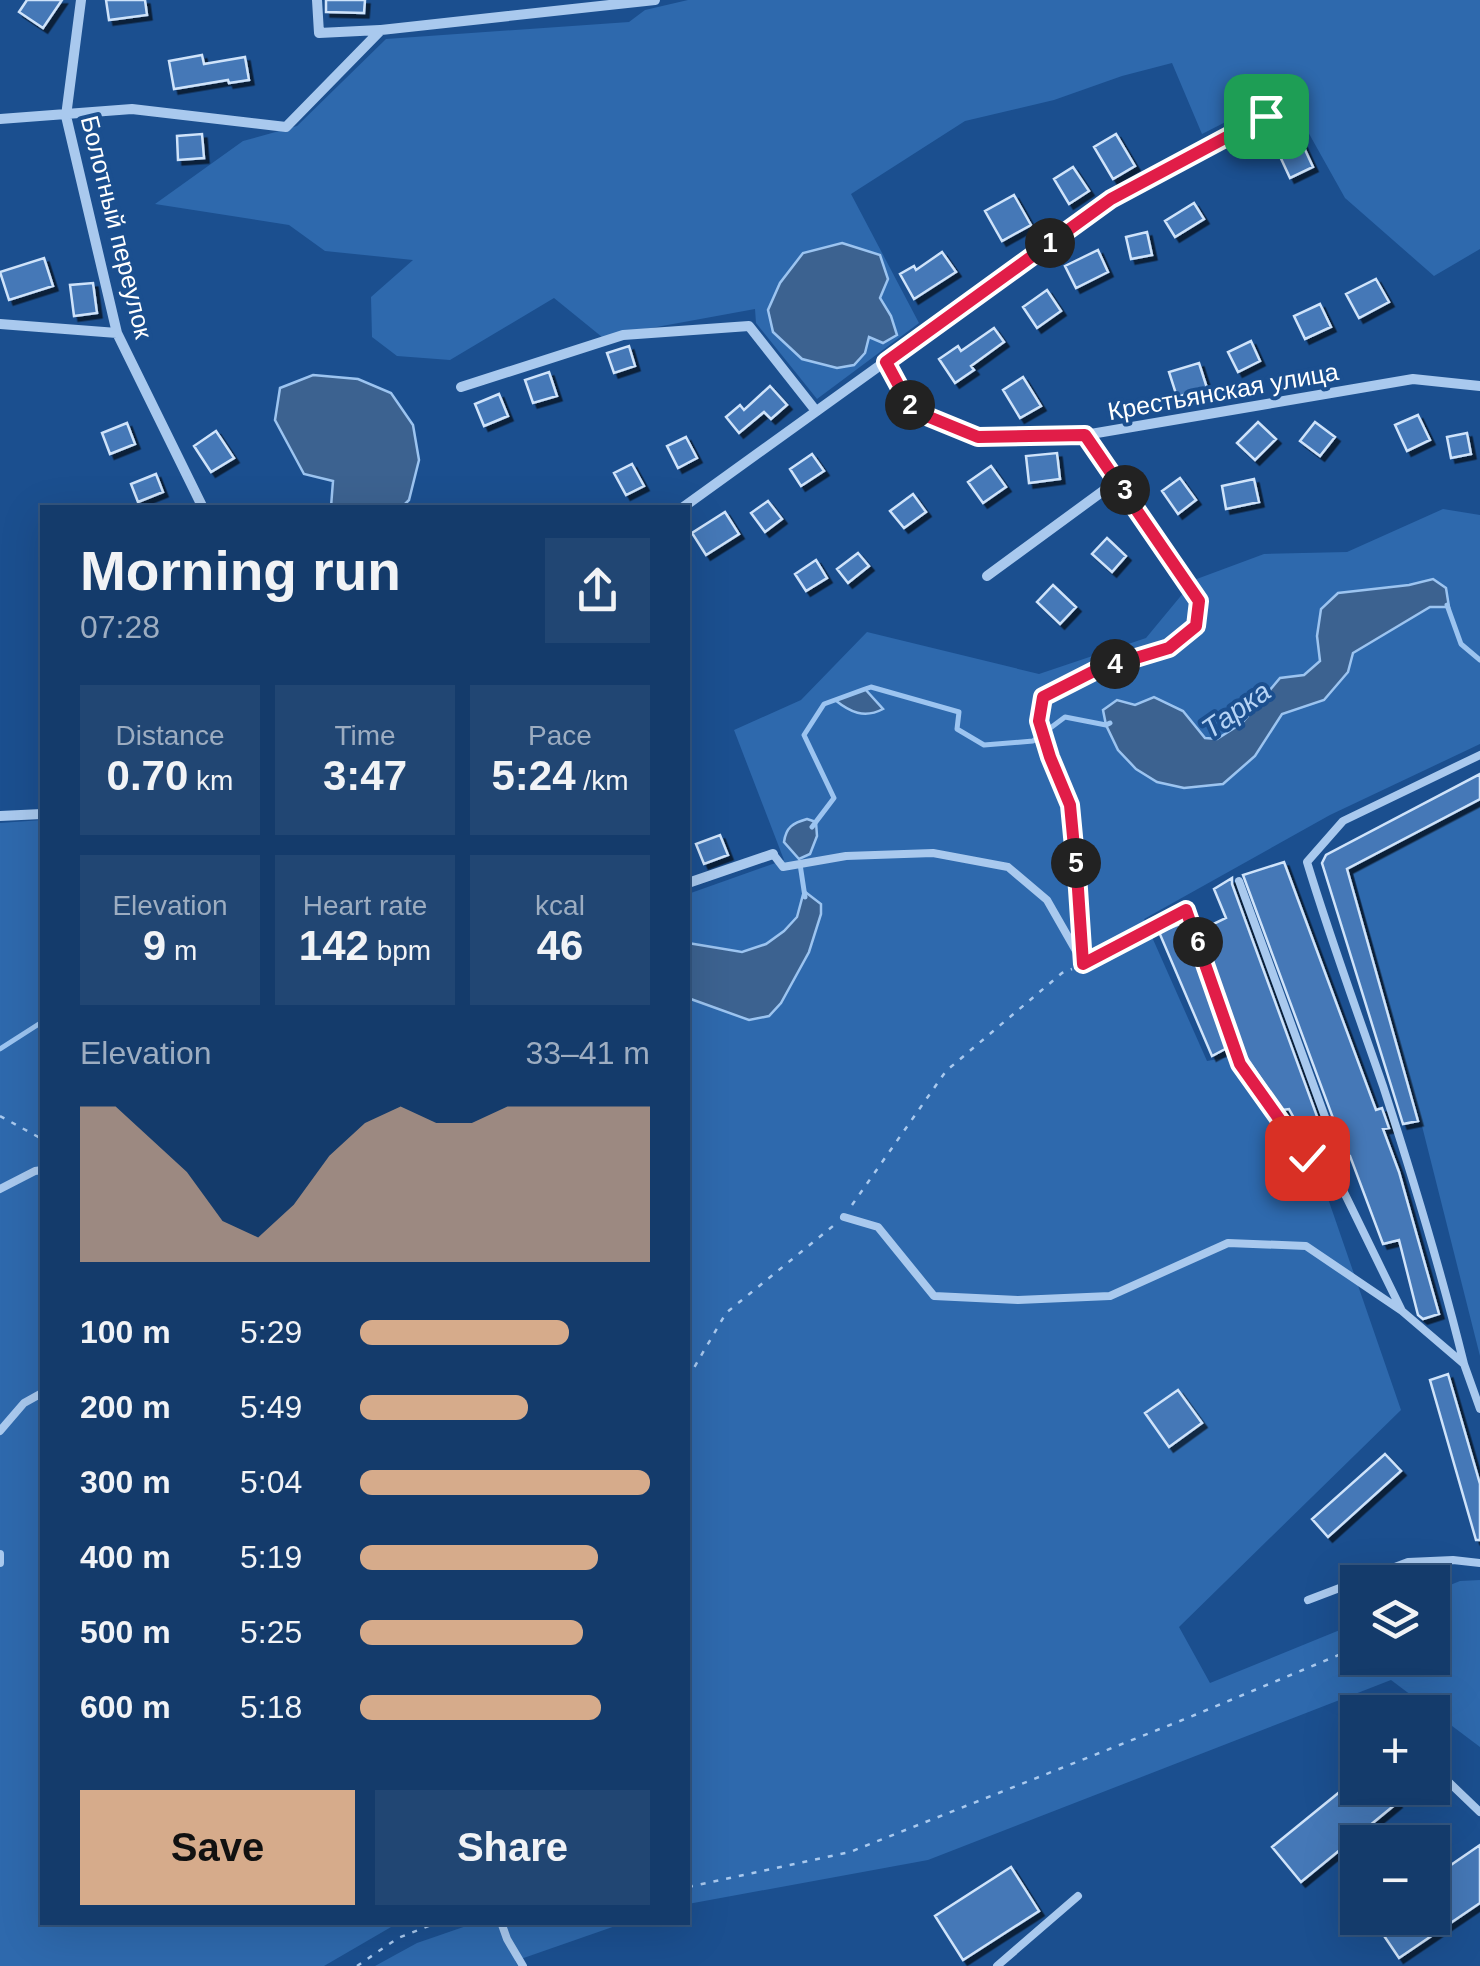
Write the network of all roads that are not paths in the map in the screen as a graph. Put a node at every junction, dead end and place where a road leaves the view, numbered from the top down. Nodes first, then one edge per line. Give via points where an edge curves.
1 (80, 0) edge
2 (317, 0) edge
3 (655, 0) edge
4 (381, 30) junction
5 (66, 116) junction
6 (1266, 116) dead end
7 (0, 119) edge
8 (0, 324) edge
9 (117, 333) junction
10 (886, 362) junction
11 (1480, 386) edge
12 (460, 387) dead end
13 (816, 411) junction
14 (1085, 435) junction
15 (1118, 480) junction
16 (202, 505) edge
17 (686, 505) edge
18 (986, 576) dead end
19 (1480, 755) edge
20 (40, 814) edge
21 (0, 816) edge
22 (773, 854) joint
23 (1239, 881) dead end
24 (690, 882) edge
25 (1186, 910) road end
26 (40, 1171) edge
27 (1338, 1180) junction
28 (0, 1189) edge
29 (844, 1217) road end
30 (1402, 1311) junction
31 (1464, 1364) junction
32 (40, 1394) edge
33 (1480, 1409) edge
34 (0, 1431) edge
35 (0, 1554) edge
36 (0, 1563) edge
37 (1480, 1563) edge
38 (1308, 1600) dead end
39 (1450, 1783) edge
40 (1480, 1812) edge
41 (1078, 1896) dead end
42 (502, 1925) edge
43 (523, 1966) edge
44 (997, 1966) edge

1 - 5 street, Болотный переулок
2 - 4 street via 319,32
3 - 4 street
4 - 5 street via 286,128 132,110
5 - 7 street
5 - 9 street, Болотный переулок
6 - 10 street via 1111,199
8 - 9 street
9 - 16 street, Болотный переулок
10 - 13 street
10 - 14 street, Крестьянская улица via 912,410 978,437
11 - 14 street, Крестьянская улица via 1414,379
12 - 13 street via 623,336 749,326
13 - 17 street
14 - 15 street
15 - 18 street
15 - 22 lane via 1199,601 1196,626 1169,648 1096,670 1043,697 1039,721 1070,805 1083,964 1046,900 1008,867 933,854 846,856 783,867
19 - 31 lane via 1342,822 1308,862
20 - 21 street
22 - 24 street
23 - 27 lane via 1344,1169
25 - 27 lane via 1240,1064 1307,1158
26 - 28 lane
27 - 30 lane
29 - 30 lane via 878,1227 934,1296 1110,1296 1228,1243 1306,1246
30 - 31 lane
31 - 33 lane
32 - 34 lane
35 - 36 lane
37 - 38 lane via 1408,1562
39 - 40 lane
41 - 44 lane
42 - 43 lane

